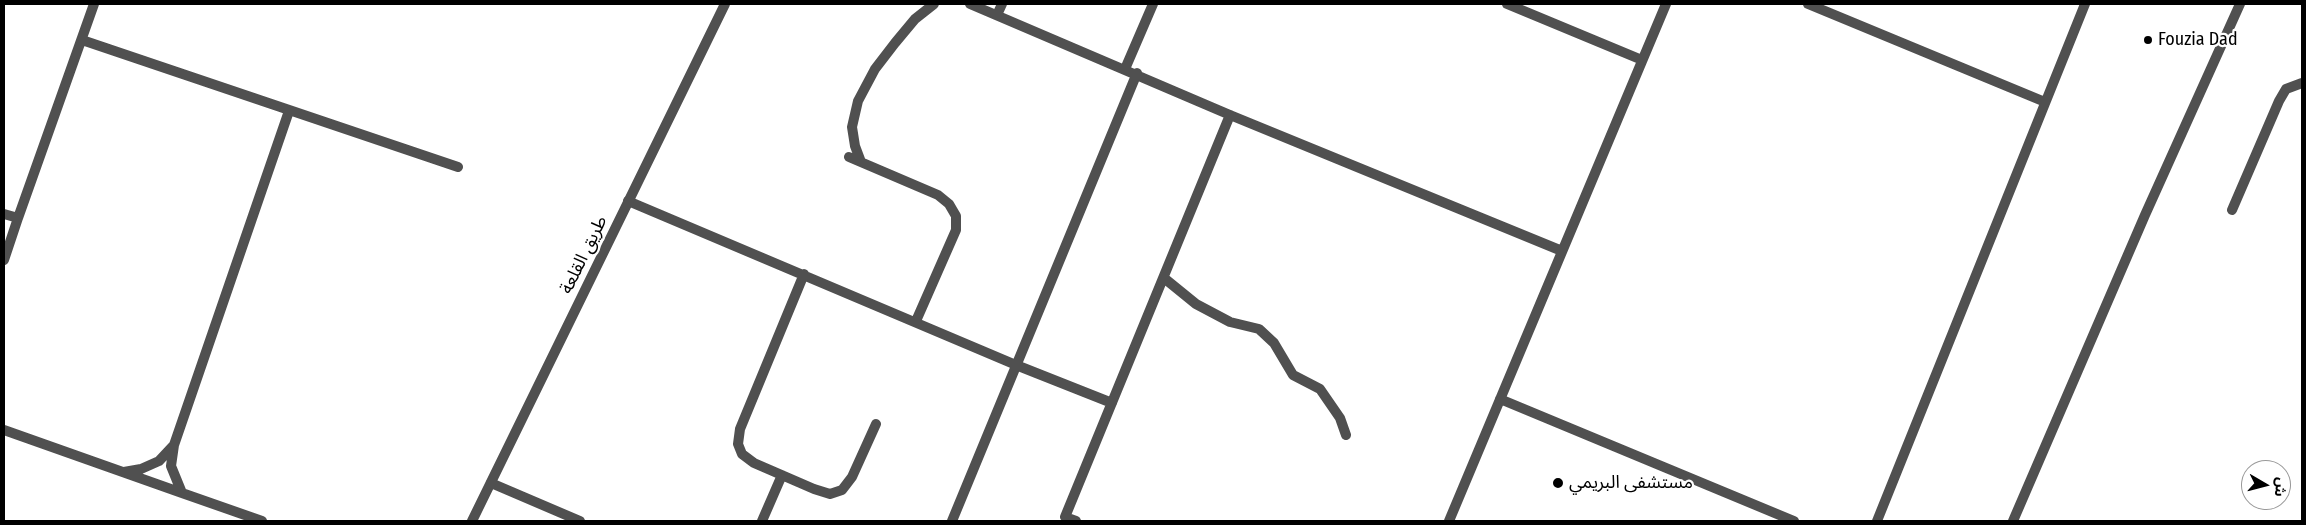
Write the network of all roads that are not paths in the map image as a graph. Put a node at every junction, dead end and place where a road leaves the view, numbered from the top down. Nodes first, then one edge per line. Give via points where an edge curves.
1 (94, 4) edge
2 (725, 4) edge
3 (934, 4) edge
4 (970, 4) edge
5 (1002, 4) edge
6 (1153, 4) edge
7 (1507, 4) edge
8 (1666, 4) edge
9 (1808, 4) edge
10 (2085, 4) edge
11 (2240, 4) edge
12 (997, 15) junction
13 (82, 40) junction
14 (1642, 60) junction
15 (1125, 69) junction
16 (1137, 73) junction
17 (2302, 83) edge
18 (2045, 102) junction
19 (290, 111) junction
20 (1230, 114) junction
21 (849, 157) dead end
22 (862, 162) junction
23 (458, 167) dead end
24 (628, 201) junction
25 (2232, 210) dead end
26 (4, 214) edge
27 (18, 218) junction
28 (1562, 251) junction
29 (4, 260) edge
30 (804, 274) junction
31 (1164, 278) junction
32 (916, 321) junction
33 (1016, 365) junction
34 (1500, 399) junction
35 (1112, 403) junction
36 (876, 424) dead end
37 (4, 430) edge
38 (1346, 435) dead end
39 (174, 445) junction
40 (122, 473) junction
41 (782, 475) junction
42 (491, 483) junction
43 (182, 493) junction
44 (1064, 519) edge
45 (254, 520) edge
46 (472, 521) edge
47 (580, 521) edge
48 (762, 521) edge
49 (952, 521) edge
50 (1076, 521) edge
51 (1449, 521) edge
52 (1794, 521) edge
53 (1877, 521) edge
54 (2013, 521) edge

1 - 13 street
2 - 24 street, طريق القلعة
3 - 22 street via 915,19 890,49 858,101 852,127 854,146
4 - 12 street
5 - 12 street
6 - 15 street
7 - 14 street
8 - 14 street
9 - 18 street
10 - 18 street
11 - 54 street
12 - 15 street
13 - 19 street
13 - 27 street
14 - 28 street
15 - 16 street
16 - 20 street
16 - 33 street
17 - 25 street via 2286,89 2279,101
18 - 53 street
19 - 23 street
19 - 39 street
20 - 28 street
20 - 31 street
21 - 22 street
22 - 32 street via 938,195 956,216 956,230
24 - 30 street
24 - 42 street, طريق القلعة
26 - 27 street
27 - 29 street
28 - 34 street
30 - 32 street
30 - 41 street via 740,429 738,444 742,454 754,463
31 - 35 street
31 - 38 street via 1196,304 1221,318 1259,329 1274,343 1293,375 1320,389 1340,418
32 - 33 street
33 - 35 street
33 - 49 street
34 - 51 street
34 - 52 street
35 - 44 street
36 - 41 street via 852,478 842,490 830,494
37 - 40 street
39 - 40 street via 159,460 141,470
39 - 43 street via 171,466
40 - 43 street
41 - 48 street
42 - 46 street, طريق القلعة
42 - 47 street
43 - 45 street
44 - 50 street

